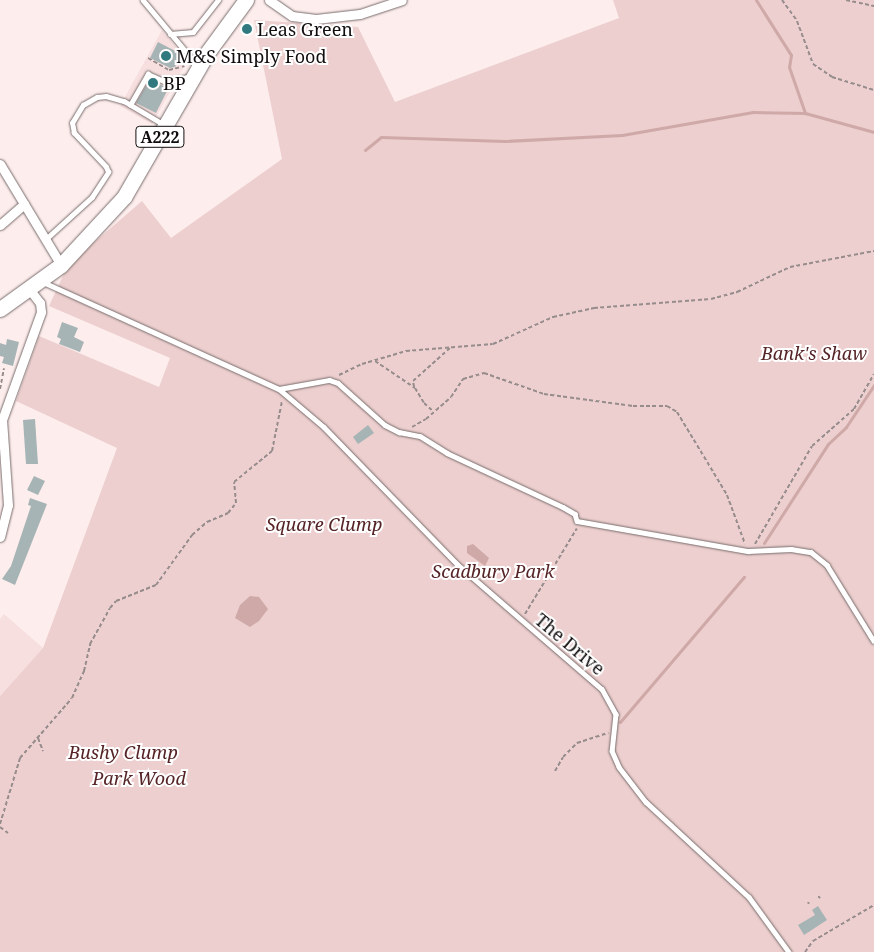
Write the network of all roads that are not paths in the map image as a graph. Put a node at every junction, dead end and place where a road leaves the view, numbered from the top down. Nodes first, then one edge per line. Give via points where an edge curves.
1 (143, 0) edge
2 (218, 0) edge
3 (269, 0) edge
4 (402, 0) edge
5 (243, 1) edge
6 (170, 34) junction
7 (193, 69) junction
8 (130, 105) junction
9 (166, 126) junction
10 (0, 164) edge
11 (24, 204) junction
12 (0, 225) edge
13 (45, 239) junction
14 (61, 265) junction
15 (35, 284) junction
16 (0, 309) edge
17 (280, 390) junction
18 (2, 409) edge
19 (0, 538) edge
20 (874, 640) edge
21 (789, 952) edge

1 - 6 lane
2 - 6 lane via 192,32
3 - 4 street via 292,16 316,19 360,14
5 - 7 main road, A222
6 - 7 lane
7 - 8 lane via 166,82 148,74
7 - 9 main road, A222
8 - 9 lane
8 - 13 lane via 106,96 83,105 72,123 74,133 108,172 92,197
9 - 14 main road, A222 via 124,197
10 - 11 street
11 - 12 street
11 - 13 street
13 - 14 street
14 - 15 main road, A222
15 - 16 main road, A222
15 - 17 lane, The Drive
15 - 18 street via 41,312
17 - 20 lane via 329,380 338,383 385,425 420,436 447,453 563,507 581,522 748,551 791,549 810,552 827,565
17 - 21 lane, The Drive via 324,427 458,564 575,662 602,689 616,714 612,751 619,767 646,802 749,897
18 - 19 street via 8,505

